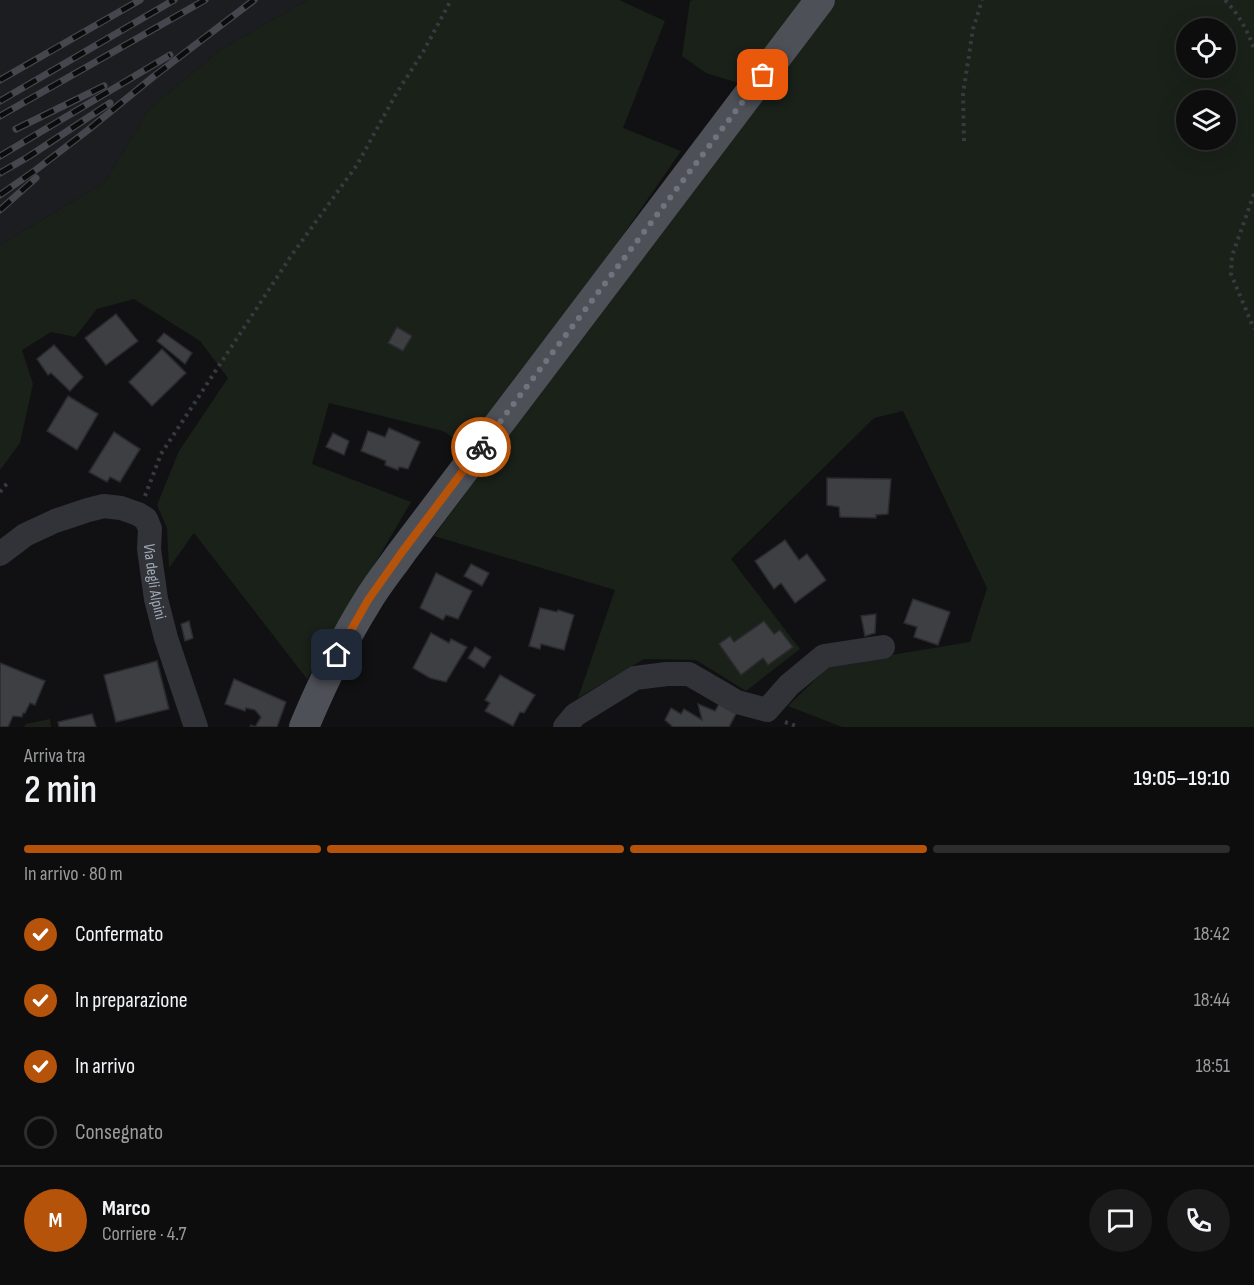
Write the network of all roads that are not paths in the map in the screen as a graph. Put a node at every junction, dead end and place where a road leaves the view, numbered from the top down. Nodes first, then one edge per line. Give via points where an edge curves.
1 (820, 0) edge
2 (0, 554) edge
3 (882, 647) dead end
4 (196, 727) edge
5 (304, 727) edge
6 (565, 727) edge

1 - 5 main road via 388,571 348,635
2 - 4 street, Via degli Alpini via 25,535 55,521 104,506 122,508 146,519 156,599
3 - 6 street via 824,656 789,685 767,710 737,702 689,674 667,674 635,678 575,715

